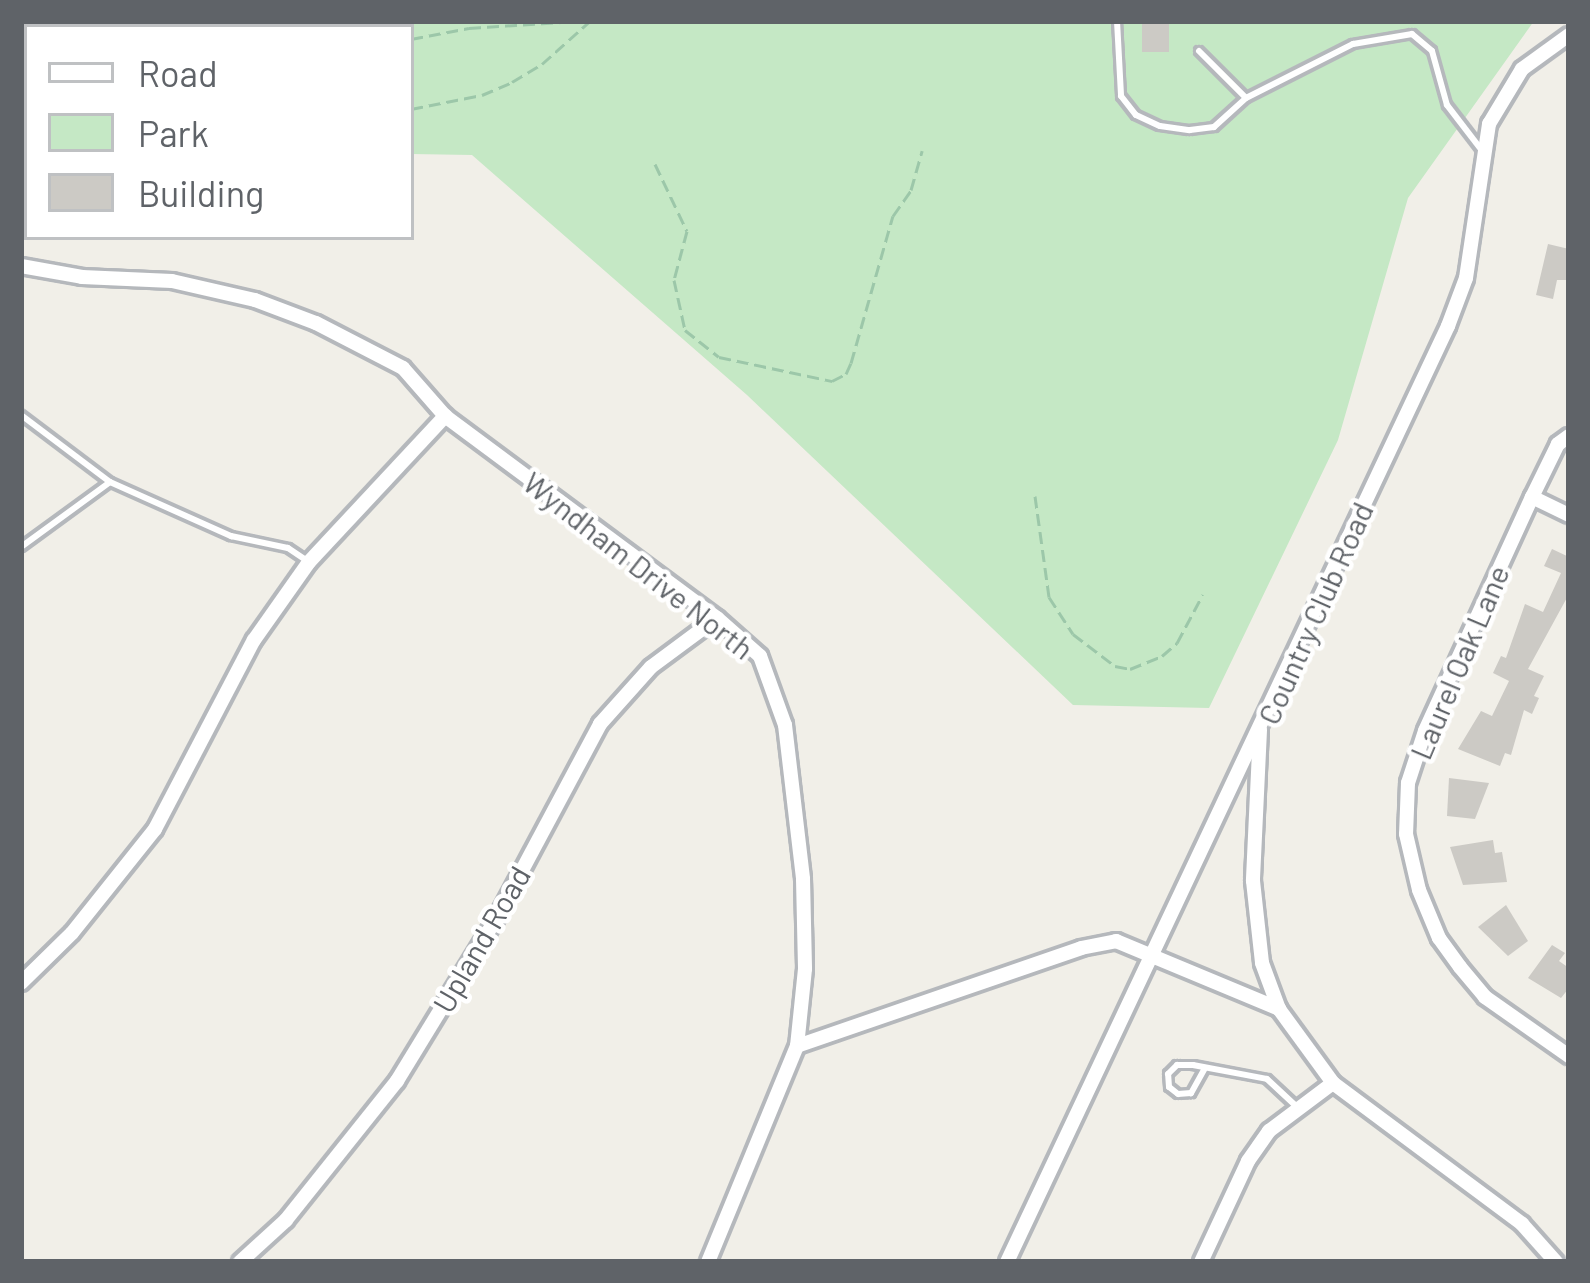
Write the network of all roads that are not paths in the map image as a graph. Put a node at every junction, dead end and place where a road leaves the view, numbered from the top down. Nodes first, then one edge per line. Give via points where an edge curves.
1 (1117, 21) edge
2 (1569, 35) edge
3 (1199, 51) dead end
4 (1246, 98) junction
5 (1483, 152) junction
6 (21, 266) edge
7 (21, 415) edge
8 (445, 416) junction
9 (1569, 436) edge
10 (110, 482) junction
11 (1532, 497) junction
12 (1569, 515) edge
13 (21, 547) edge
14 (309, 562) junction
15 (717, 618) junction
16 (1261, 722) junction
17 (1147, 954) junction
18 (21, 983) edge
19 (1279, 1009) junction
20 (796, 1046) junction
21 (1569, 1056) edge
22 (1205, 1068) junction
23 (1334, 1083) junction
24 (1298, 1109) junction
25 (241, 1262) edge
26 (708, 1262) edge
27 (1006, 1262) edge
28 (1201, 1262) edge
29 (1556, 1262) edge

1 - 4 lane via 1116,73 1136,115 1160,126 1214,127
2 - 5 street, Country Club Road via 1511,83
3 - 4 lane
4 - 5 lane via 1352,44 1412,34 1432,51 1447,105
5 - 16 street, Country Club Road via 1466,278 1448,326
6 - 8 street, Wyndham Drive North via 172,281 255,299 403,368
7 - 10 lane
8 - 14 street
8 - 15 street, Wyndham Drive North
9 - 11 street, Laurel Oak Lane
10 - 13 lane
10 - 14 lane
11 - 12 street
11 - 21 street, Laurel Oak Lane via 1425,731 1408,783 1406,834 1419,890 1460,968 1485,997
14 - 18 street via 254,640 154,829
15 - 20 street, Wyndham Drive North via 760,656 785,725 803,879
15 - 25 street, Upland Road via 651,667 600,724 398,1081 286,1220
16 - 17 street
16 - 19 street, Country Club Road via 1252,881 1262,963
17 - 19 street
17 - 20 street via 1116,941 1081,948
17 - 27 street
19 - 23 street, Country Club Road
20 - 26 street, Wyndham Drive North
22 - 22 lane via 1178,1065 1168,1074 1169,1088 1191,1093
22 - 24 lane via 1267,1078
23 - 24 street
23 - 29 street, Country Club Road via 1522,1224
24 - 28 street via 1248,1160

